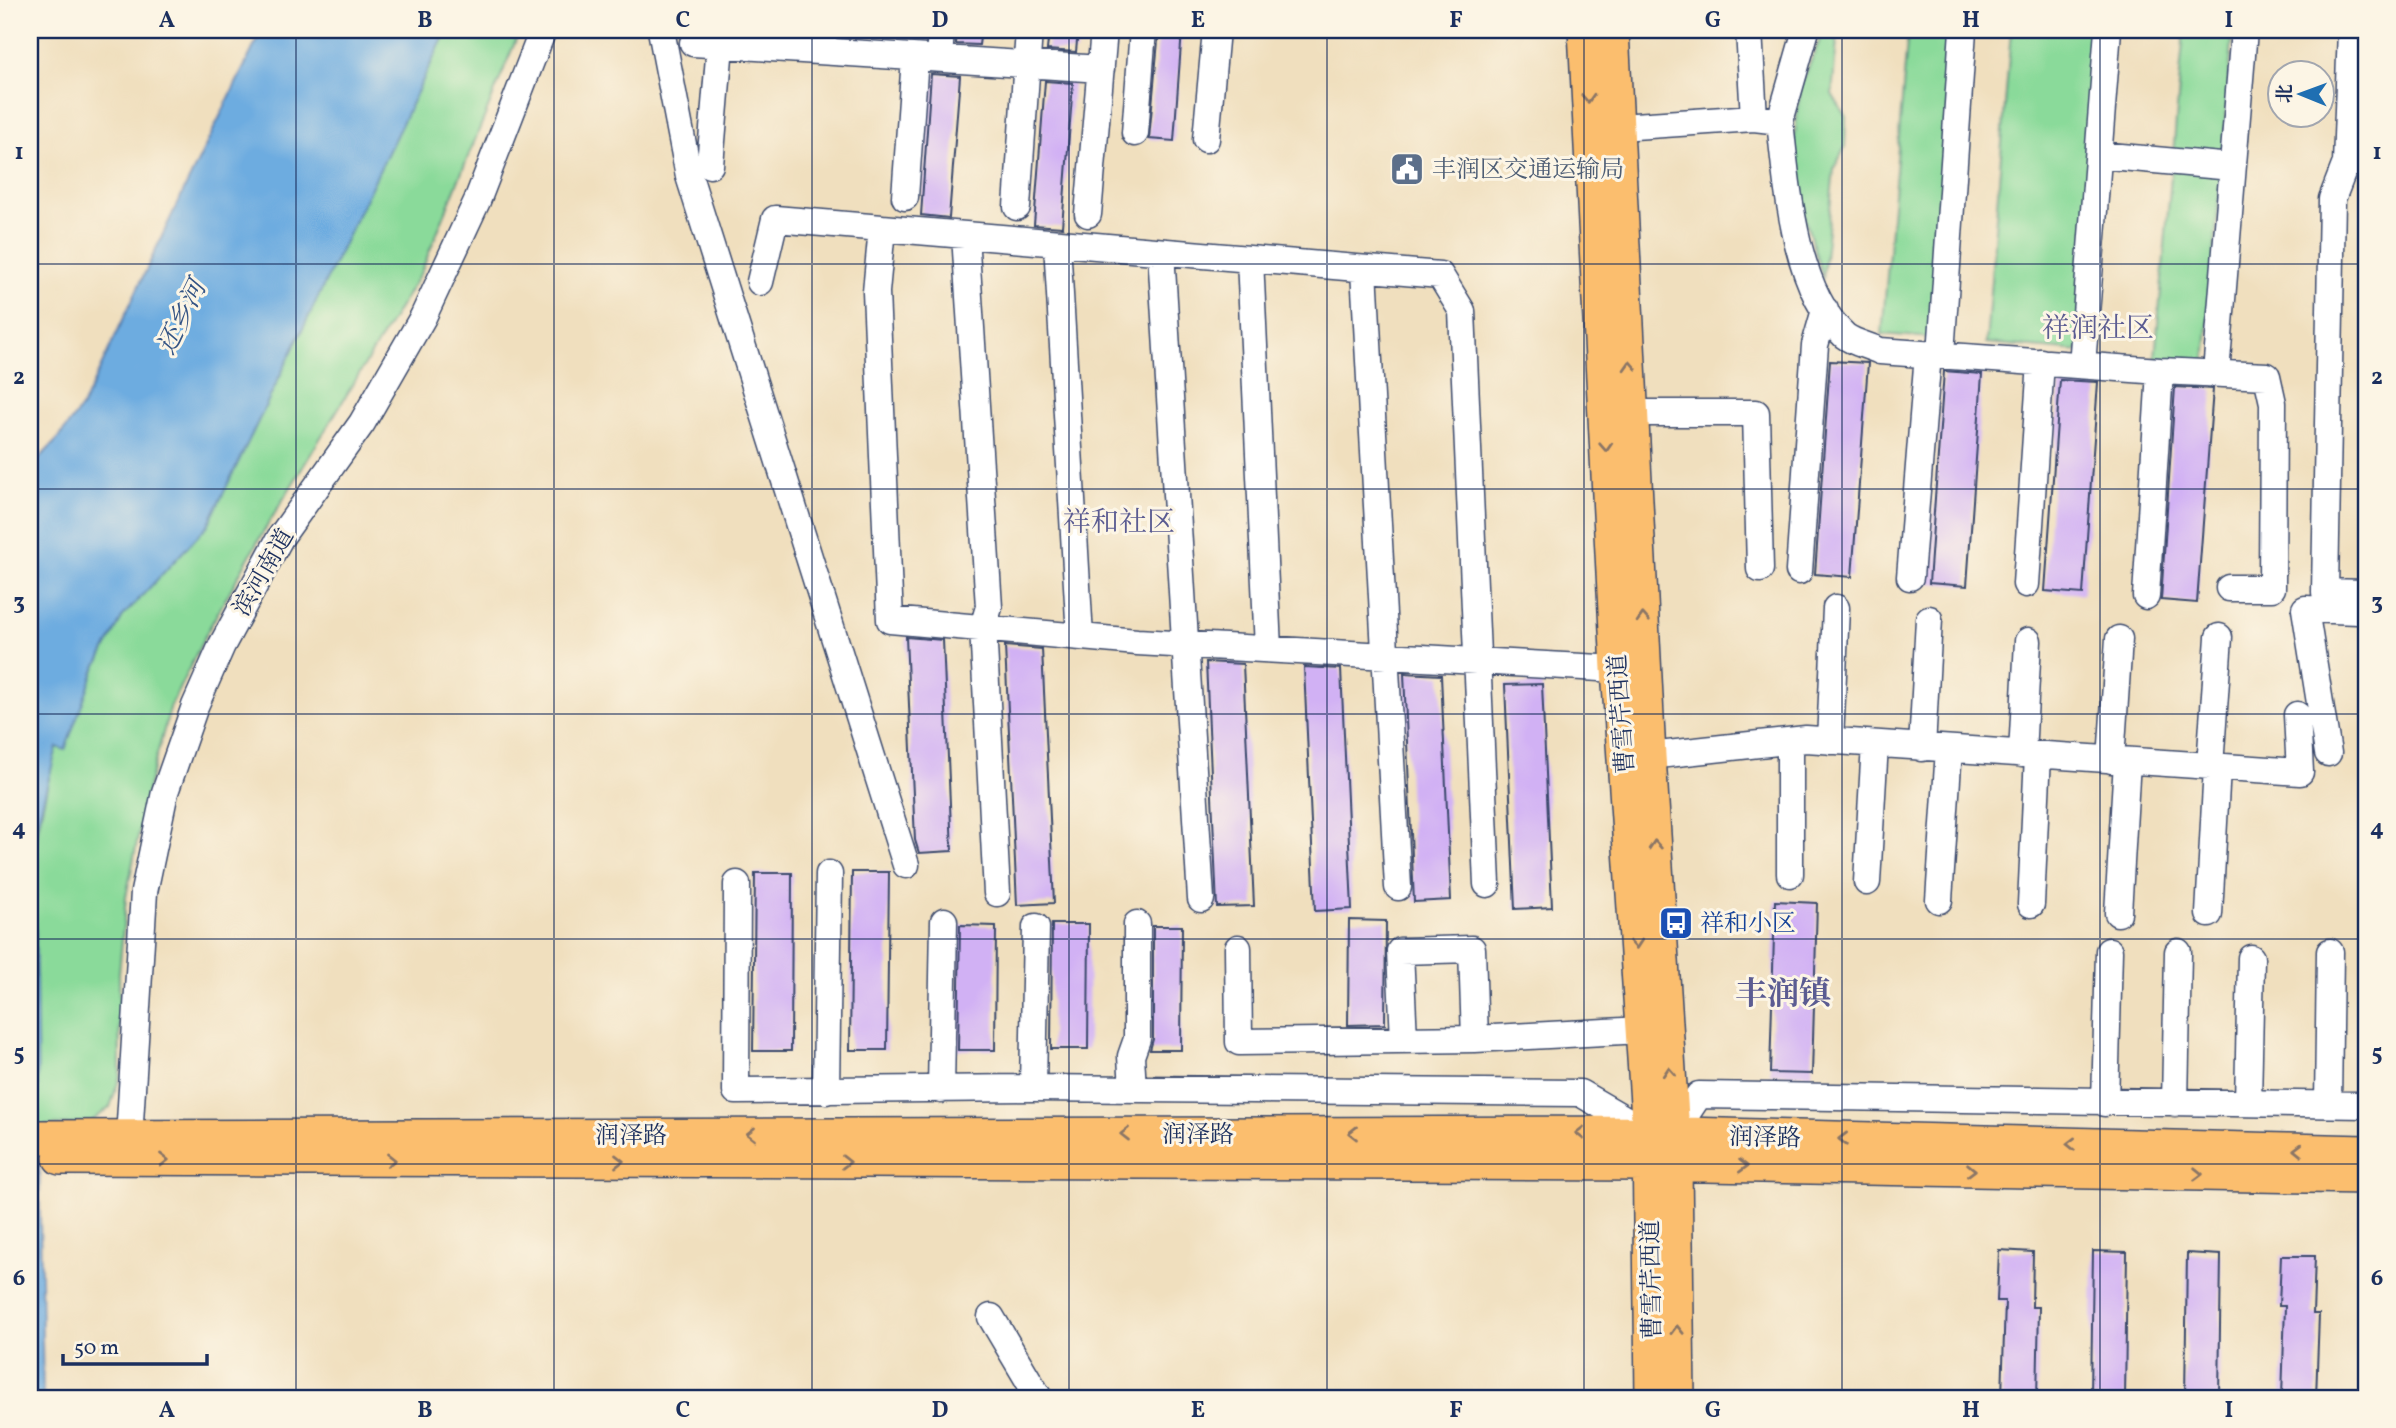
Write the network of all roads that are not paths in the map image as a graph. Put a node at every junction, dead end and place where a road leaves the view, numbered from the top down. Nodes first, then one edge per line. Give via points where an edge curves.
1 (543, 30) edge
2 (661, 30) edge
3 (941, 30) edge
4 (1030, 30) edge
5 (1104, 30) edge
6 (1143, 30) edge
7 (1216, 30) edge
8 (1585, 30) edge
9 (1612, 30) edge
10 (1749, 30) edge
11 (1806, 30) edge
12 (1963, 30) edge
13 (2108, 30) edge
14 (2244, 30) edge
15 (2351, 30) edge
16 (693, 43) dead end
17 (720, 45) junction
18 (927, 58) junction
19 (1027, 65) junction
20 (1101, 69) junction
21 (1754, 118) junction
22 (1780, 121) junction
23 (1619, 128) junction
24 (1135, 133) dead end
25 (1206, 139) dead end
26 (2099, 155) junction
27 (2356, 163) edge
28 (710, 165) dead end
29 (2232, 167) junction
30 (905, 197) dead end
31 (1017, 206) dead end
32 (1088, 214) dead end
33 (882, 228) junction
34 (965, 235) junction
35 (1057, 243) junction
36 (1161, 252) junction
37 (1250, 259) junction
38 (1364, 270) junction
39 (760, 282) dead end
40 (1825, 310) junction
41 (1935, 354) junction
42 (2042, 362) junction
43 (2082, 365) junction
44 (2160, 371) junction
45 (2216, 373) junction
46 (1633, 413) junction
47 (1760, 569) dead end
48 (1799, 571) dead end
49 (1910, 577) dead end
50 (2026, 584) dead end
51 (2229, 588) dead end
52 (2366, 593) edge
53 (2146, 596) dead end
54 (2315, 600) junction
55 (1836, 608) dead end
56 (2366, 611) edge
57 (1928, 619) dead end
58 (983, 627) junction
59 (1080, 637) junction
60 (2219, 637) dead end
61 (2119, 639) dead end
62 (2028, 641) dead end
63 (1185, 645) junction
64 (1268, 649) junction
65 (1387, 656) junction
66 (1478, 661) junction
67 (1618, 669) junction
68 (2297, 715) dead end
69 (1790, 741) junction
70 (1830, 741) junction
71 (1875, 744) junction
72 (1936, 748) junction
73 (2328, 753) dead end
74 (2030, 754) junction
75 (1650, 757) junction
76 (2119, 760) junction
77 (2214, 766) junction
78 (906, 865) dead end
79 (829, 874) dead end
80 (1790, 874) dead end
81 (1867, 882) dead end
82 (737, 884) dead end
83 (1487, 884) dead end
84 (1398, 887) dead end
85 (997, 893) dead end
86 (1201, 899) dead end
87 (1939, 900) dead end
88 (2031, 904) dead end
89 (2118, 913) dead end
90 (2209, 914) dead end
91 (944, 921) dead end
92 (1137, 924) dead end
93 (1035, 927) dead end
94 (1238, 948) dead end
95 (2109, 951) dead end
96 (2178, 952) dead end
97 (2330, 952) dead end
98 (2250, 958) dead end
99 (1642, 1030) junction
100 (1475, 1039) junction
101 (1404, 1040) junction
102 (1033, 1088) junction
103 (1133, 1089) junction
104 (941, 1090) junction
105 (826, 1091) junction
106 (2105, 1102) junction
107 (2175, 1103) junction
108 (2248, 1103) junction
109 (2328, 1104) junction
110 (2366, 1105) edge
111 (30, 1137) edge
112 (72, 1147) junction
113 (128, 1148) junction
114 (1662, 1149) junction
115 (2366, 1152) edge
116 (30, 1158) edge
117 (2366, 1177) edge
118 (991, 1317) dead end
119 (1040, 1398) edge
120 (1652, 1398) edge
121 (1678, 1398) edge

1 - 113 street, 滨河南道 via 477,201 423,317 362,424 280,538 195,706 165,792 144,892
2 - 78 street via 690,176
3 - 18 street
4 - 19 street
5 - 20 street
6 - 24 street
7 - 25 street
8 -> 67 main road, 曹雪芹西道
9 - 23 main road, 曹雪芹西道
10 - 21 street
11 - 22 street
12 - 41 street
13 - 26 street
14 - 29 street
15 - 27 street
16 - 17 street
17 - 18 street
17 - 28 street
18 - 19 street
18 - 30 street
19 - 20 street
19 - 31 street
20 - 32 street
21 - 22 street
21 - 23 street
22 - 40 street via 1801,259
46 -> 23 main road, 曹雪芹西道
26 - 29 street
26 - 43 street
27 - 54 street via 2332,199
29 - 45 street
33 - 34 street
33 - 39 street via 775,219
33 - 58 street via 876,292 890,620
34 - 35 street
34 - 58 street via 989,607
35 - 36 street
35 - 59 street
36 - 37 street
36 - 63 street
37 - 38 street
37 - 64 street
38 - 65 street
38 - 66 street via 1440,275 1462,311
40 - 41 street via 1846,337 1880,351
40 - 48 street via 1815,345
41 - 42 street
41 - 49 street
42 - 43 street
42 - 50 street
43 - 44 street
44 - 45 street
44 - 53 street
45 - 51 street via 2267,376 2273,402 2272,588
46 - 47 street via 1756,412
75 -> 46 main road, 曹雪芹西道
52 - 54 street
54 - 56 street
54 - 73 street
55 - 70 street
57 - 72 street
58 - 59 street
58 - 85 street
59 - 63 street
60 - 77 street
61 - 76 street
62 - 74 street
63 - 64 street
63 - 86 street
64 - 65 street
65 - 66 street
65 - 84 street
66 - 67 street
66 - 83 street
67 -> 99 main road, 曹雪芹西道
68 - 77 street via 2301,772
69 - 70 street
69 - 75 street
69 - 80 street
70 - 71 street
71 - 72 street
71 - 81 street
72 - 74 street
72 - 87 street
74 - 76 street
74 - 88 street
114 -> 75 main road, 曹雪芹西道
76 - 77 street
76 - 89 street
77 - 90 street
79 - 105 street
82 - 105 street via 736,1091
91 - 104 street
92 - 103 street
93 - 102 street
94 - 101 street via 1239,1042
95 - 106 street
96 - 107 street
97 - 109 street
98 - 108 street
99 - 100 street
99 - 114 main road, 曹雪芹西道
100 - 101 street
100 - 101 street via 1472,949 1400,951
102 - 103 street
102 - 104 street
103 - 114 street via 1580,1093
104 - 105 street
106 - 107 street
106 - 114 street via 1699,1095
107 - 108 street
108 - 109 street
109 - 110 street
111 - 112 main road, 润泽路
112 - 113 main road, 润泽路
112 - 116 main road, 润泽路
113 - 114 main road, 润泽路
115 -> 114 main road, 润泽路
114 -> 117 main road, 润泽路
114 - 120 main road, 曹雪芹西道
121 -> 114 main road, 曹雪芹西道
118 - 119 street

